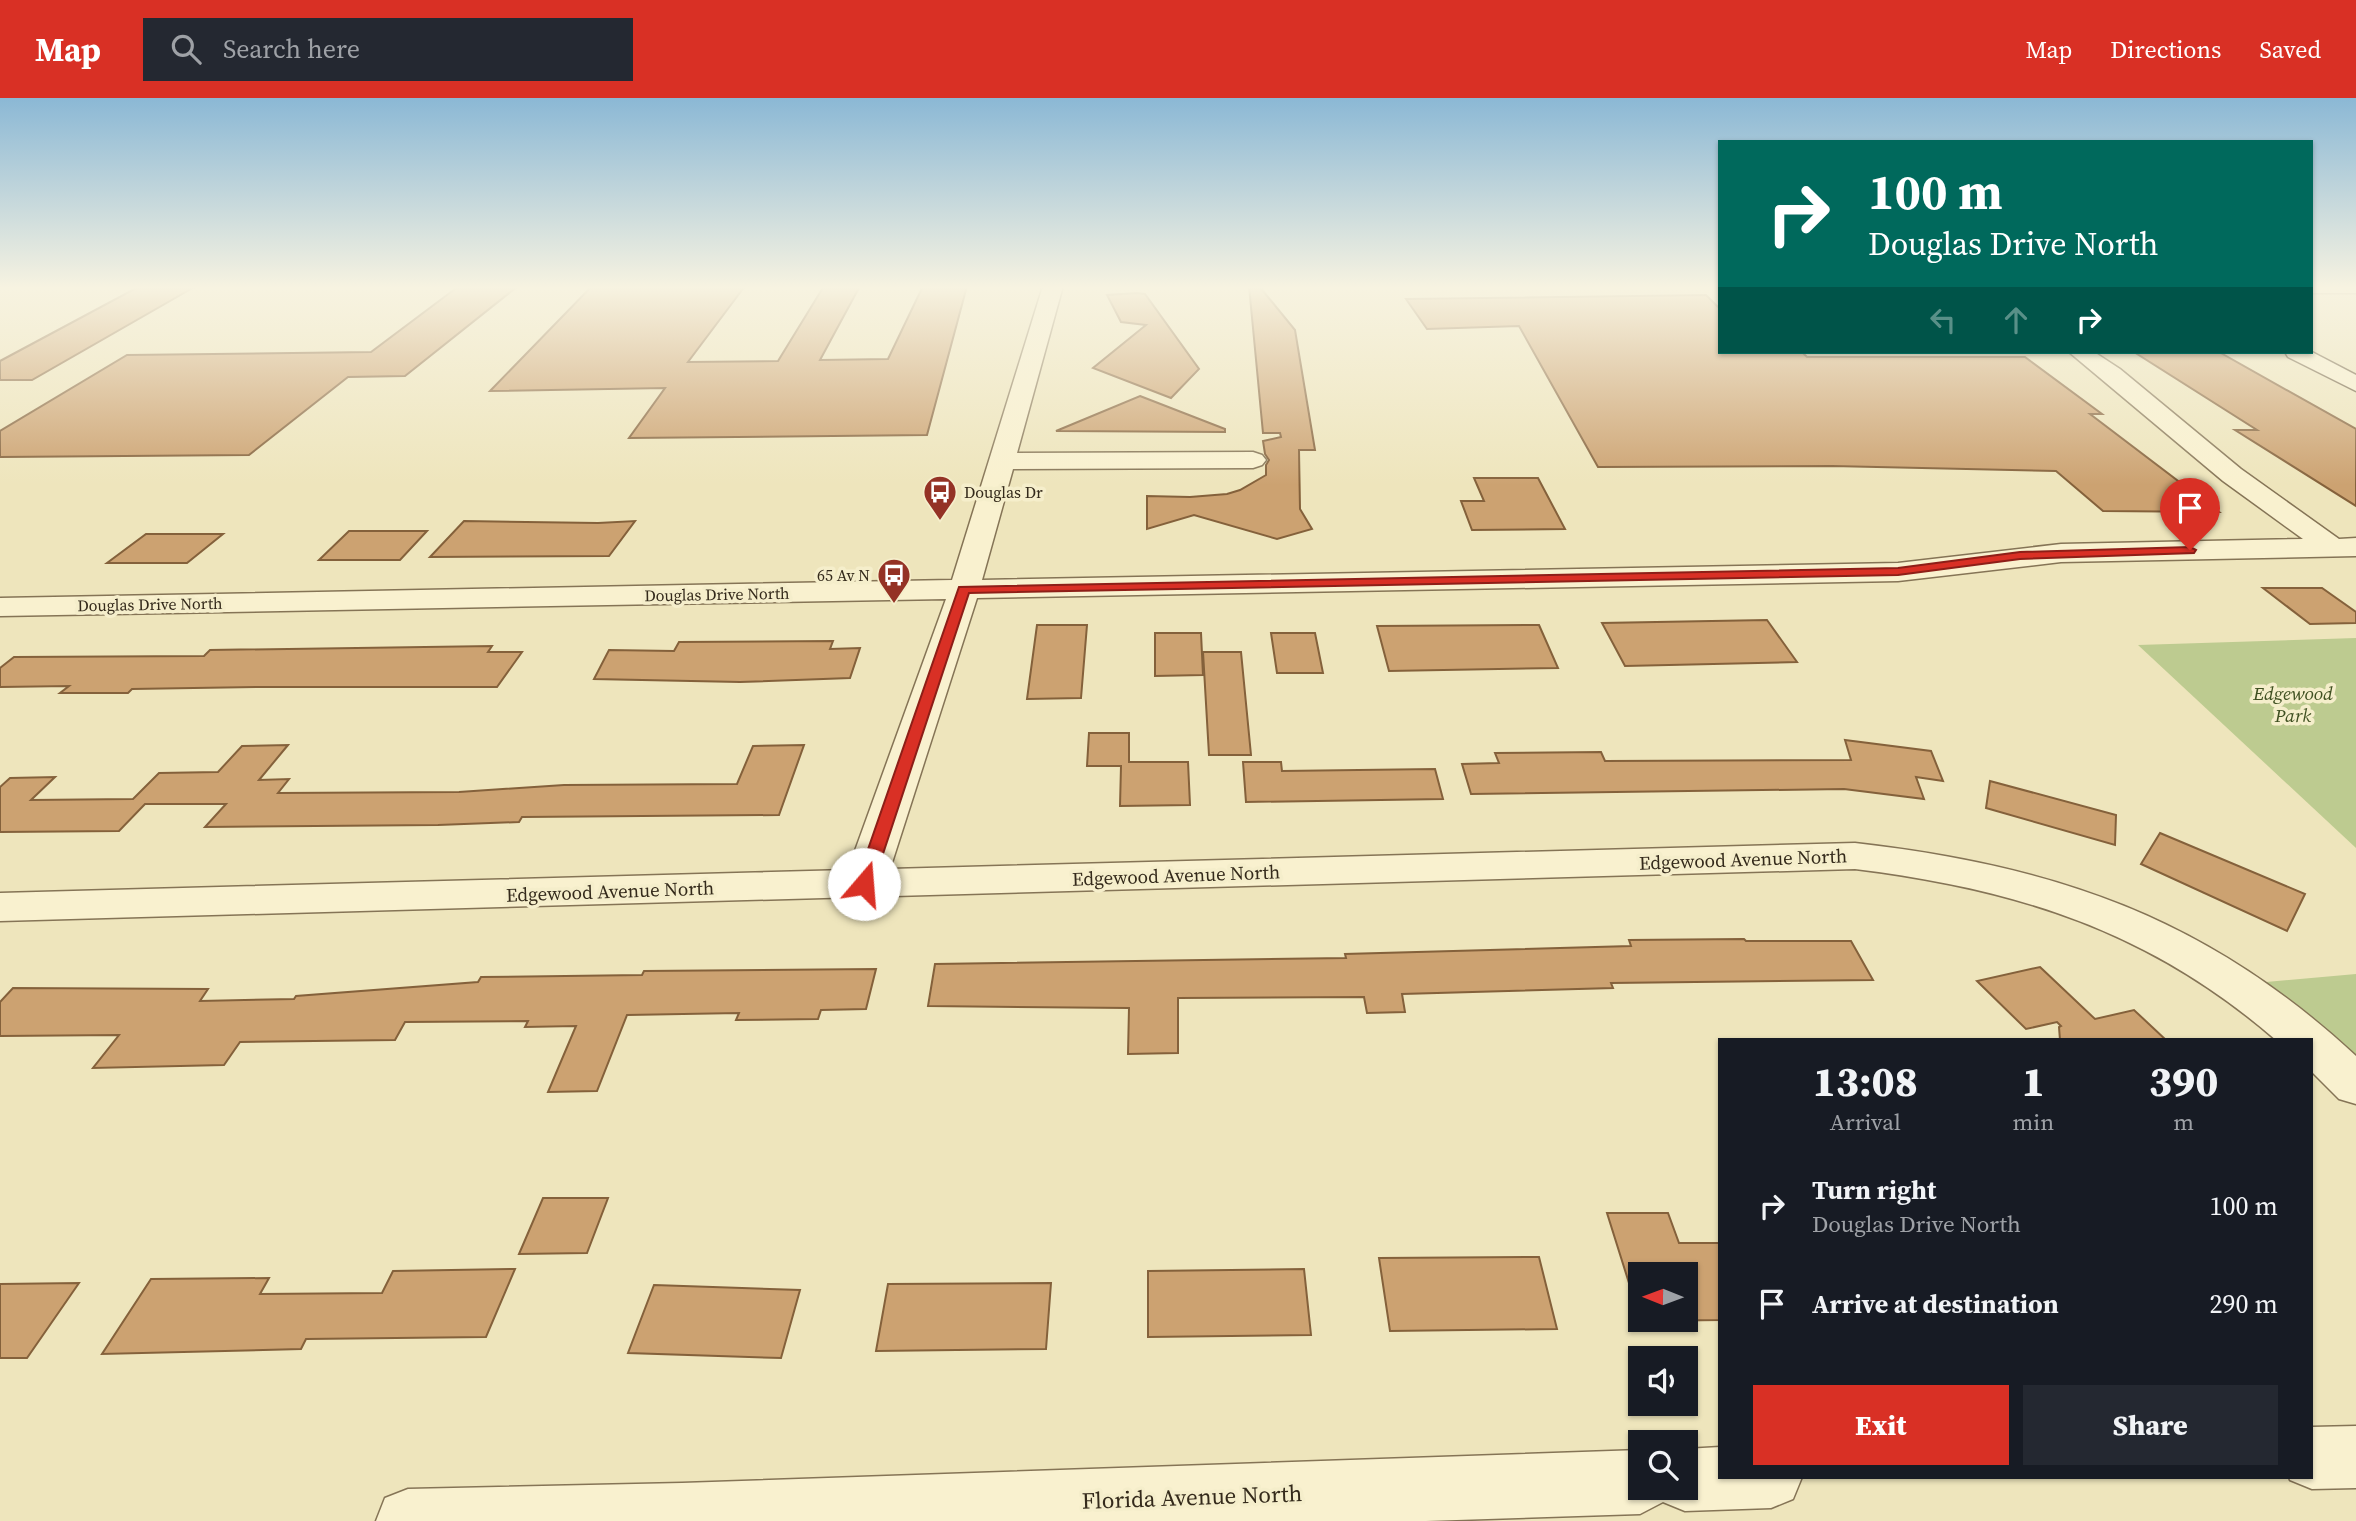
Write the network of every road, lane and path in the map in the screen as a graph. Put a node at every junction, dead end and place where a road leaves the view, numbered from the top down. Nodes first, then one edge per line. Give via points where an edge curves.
1 (1034, 352) edge
2 (2083, 354) edge
3 (2301, 354) edge
4 (2356, 384) edge
5 (1253, 460) dead end
6 (1002, 461) junction
7 (2345, 547) edge
8 (964, 590) junction
9 (0, 607) edge
10 (864, 884) junction
11 (0, 907) edge
12 (2306, 1038) edge
13 (2313, 1044) edge
14 (2356, 1085) edge
15 (2356, 1457) edge
16 (2313, 1458) edge
17 (1718, 1479) edge
18 (1698, 1480) edge
19 (1628, 1482) edge
20 (681, 1518) edge
21 (408, 1521) edge

1 - 6 street
2 - 7 street via 2232,475
3 - 4 street
5 - 6 street
6 - 8 street
7 - 8 street, Douglas Drive North via 2062,553 1898,572
8 - 9 street, Douglas Drive North
8 - 10 street
10 - 11 street, Edgewood Avenue North
10 - 12 street, Edgewood Avenue North via 1856,856 1921,862 2071,899 2143,929 2219,971
13 - 14 street
15 - 16 street
17 - 18 street
19 - 20 street, Florida Avenue North
20 - 21 street, Florida Avenue North

